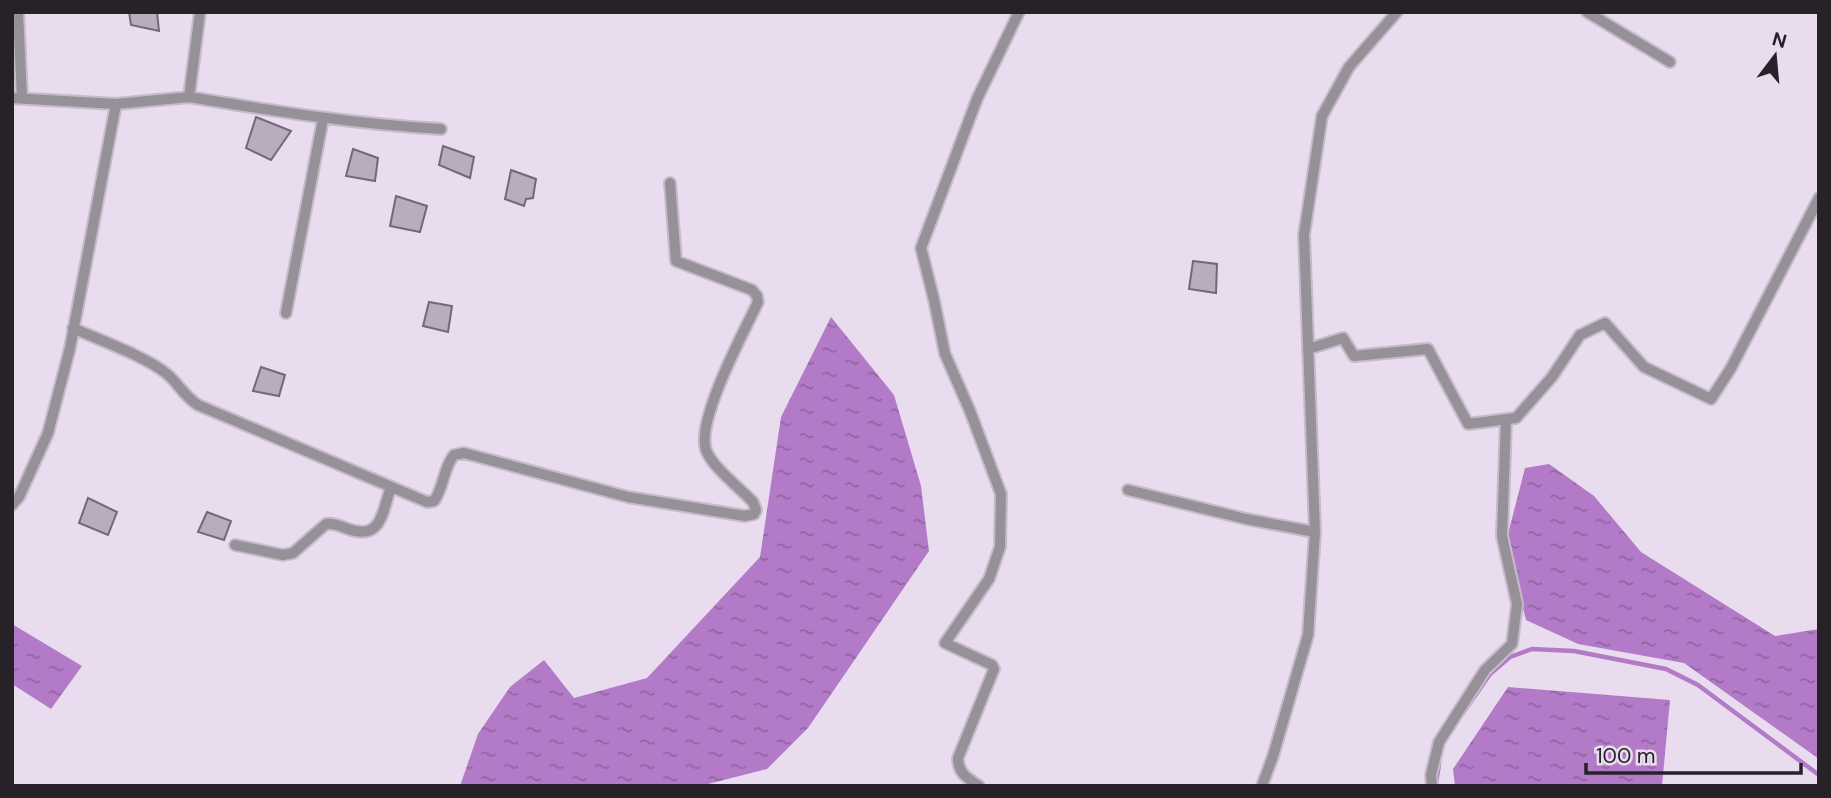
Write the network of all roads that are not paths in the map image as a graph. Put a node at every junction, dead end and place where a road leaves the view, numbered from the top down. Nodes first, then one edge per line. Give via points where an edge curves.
1 (18, 12) edge
2 (200, 12) edge
3 (1019, 12) edge
4 (1397, 12) edge
5 (1587, 12) edge
6 (1670, 62) dead end
7 (189, 97) junction
8 (17, 98) edge
9 (116, 104) junction
10 (323, 119) junction
11 (441, 130) dead end
12 (670, 183) dead end
13 (1819, 198) edge
14 (286, 313) dead end
15 (73, 328) junction
16 (1308, 349) junction
17 (1506, 420) junction
18 (391, 487) junction
19 (1128, 489) dead end
20 (12, 505) edge
21 (1315, 532) junction
22 (235, 545) dead end
23 (979, 786) edge
24 (1262, 786) edge
25 (1432, 786) edge

1 - 8 street
2 - 7 street
3 - 23 street via 977,99 920,248 945,354 1001,494 1000,547 989,579 945,643 994,669 958,758 958,768
4 - 16 street via 1349,66 1322,116 1304,235
5 - 6 street
7 - 9 street
7 - 10 street
8 - 9 street
9 - 15 street
10 - 11 street
10 - 14 street
12 - 18 street via 676,261 752,290 757,296 716,393 704,436 711,459 753,502 754,514 737,516 628,497 464,453 449,460 433,501
13 - 17 street via 1710,400 1644,367 1605,323 1580,335 1552,377 1516,418
15 - 18 street via 156,366 198,405
15 - 20 street via 48,433
16 - 17 street via 1343,338 1354,356 1428,349 1468,424
16 - 21 street
17 - 25 street via 1502,536 1517,604 1512,644 1485,670 1439,742
18 - 22 street via 378,524 367,533 326,524 283,555
19 - 21 street
21 - 24 street via 1308,635

